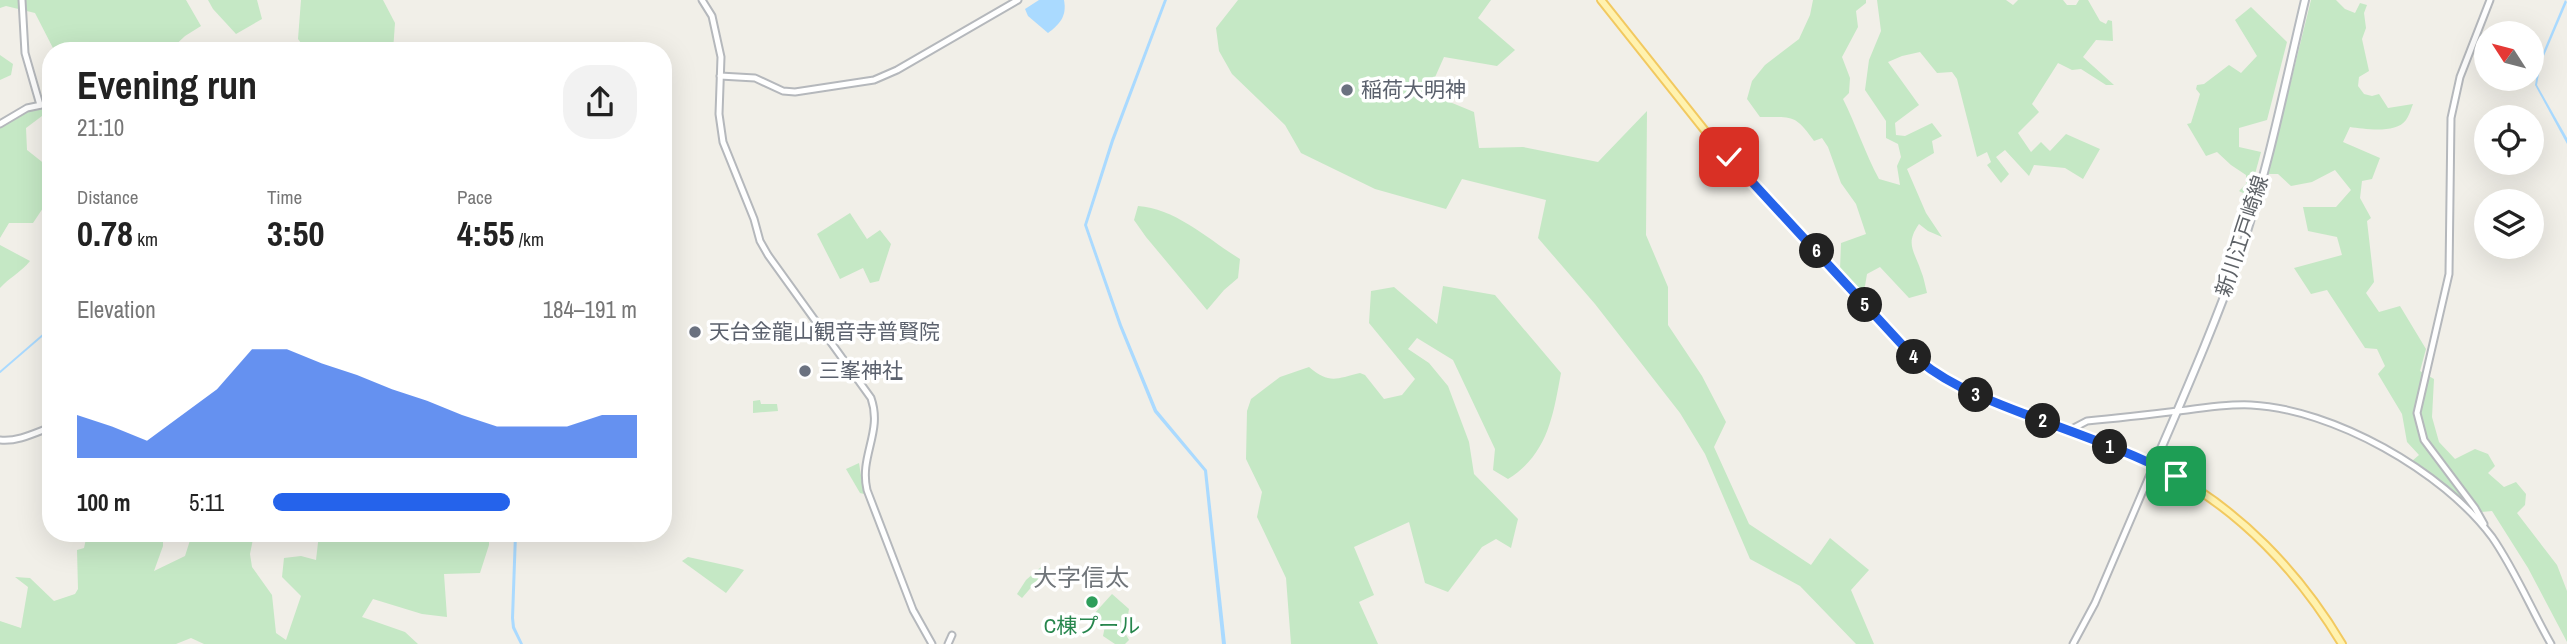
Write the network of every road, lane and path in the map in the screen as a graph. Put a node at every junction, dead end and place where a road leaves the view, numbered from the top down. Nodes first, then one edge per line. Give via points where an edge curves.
1 (22, 0) edge
2 (702, 0) edge
3 (1018, 0) edge
4 (1601, 0) edge
5 (2305, 0) edge
6 (2490, 0) edge
7 (720, 76) junction
8 (40, 105) joint
9 (0, 124) edge
10 (2177, 411) junction
11 (42, 430) edge
12 (2068, 431) junction
13 (0, 440) edge
14 (2154, 465) junction
15 (2491, 536) junction
16 (952, 635) dead end
17 (932, 644) edge
18 (948, 644) edge
19 (2073, 644) edge
20 (2342, 644) edge
21 (2551, 644) edge

1 - 8 street via 25,53
2 - 7 street via 718,40
3 - 7 street via 874,80 789,92 755,78
4 - 12 main road via 1714,142 1912,355 1960,388
5 - 10 main road, 新川江戸崎線 via 2241,251
6 - 15 street via 2460,77 2451,118 2449,274 2417,413 2424,440
7 - 17 street via 723,142 760,241 874,408 875,427 864,479 905,591
8 - 9 street
10 - 12 street via 2087,421
10 - 14 main road, 新川江戸崎線
10 - 15 street via 2249,405 2320,420 2432,477
11 - 13 street
12 - 14 main road
14 - 19 street
14 - 20 main road via 2190,485 2272,551
15 - 21 street
16 - 18 street

